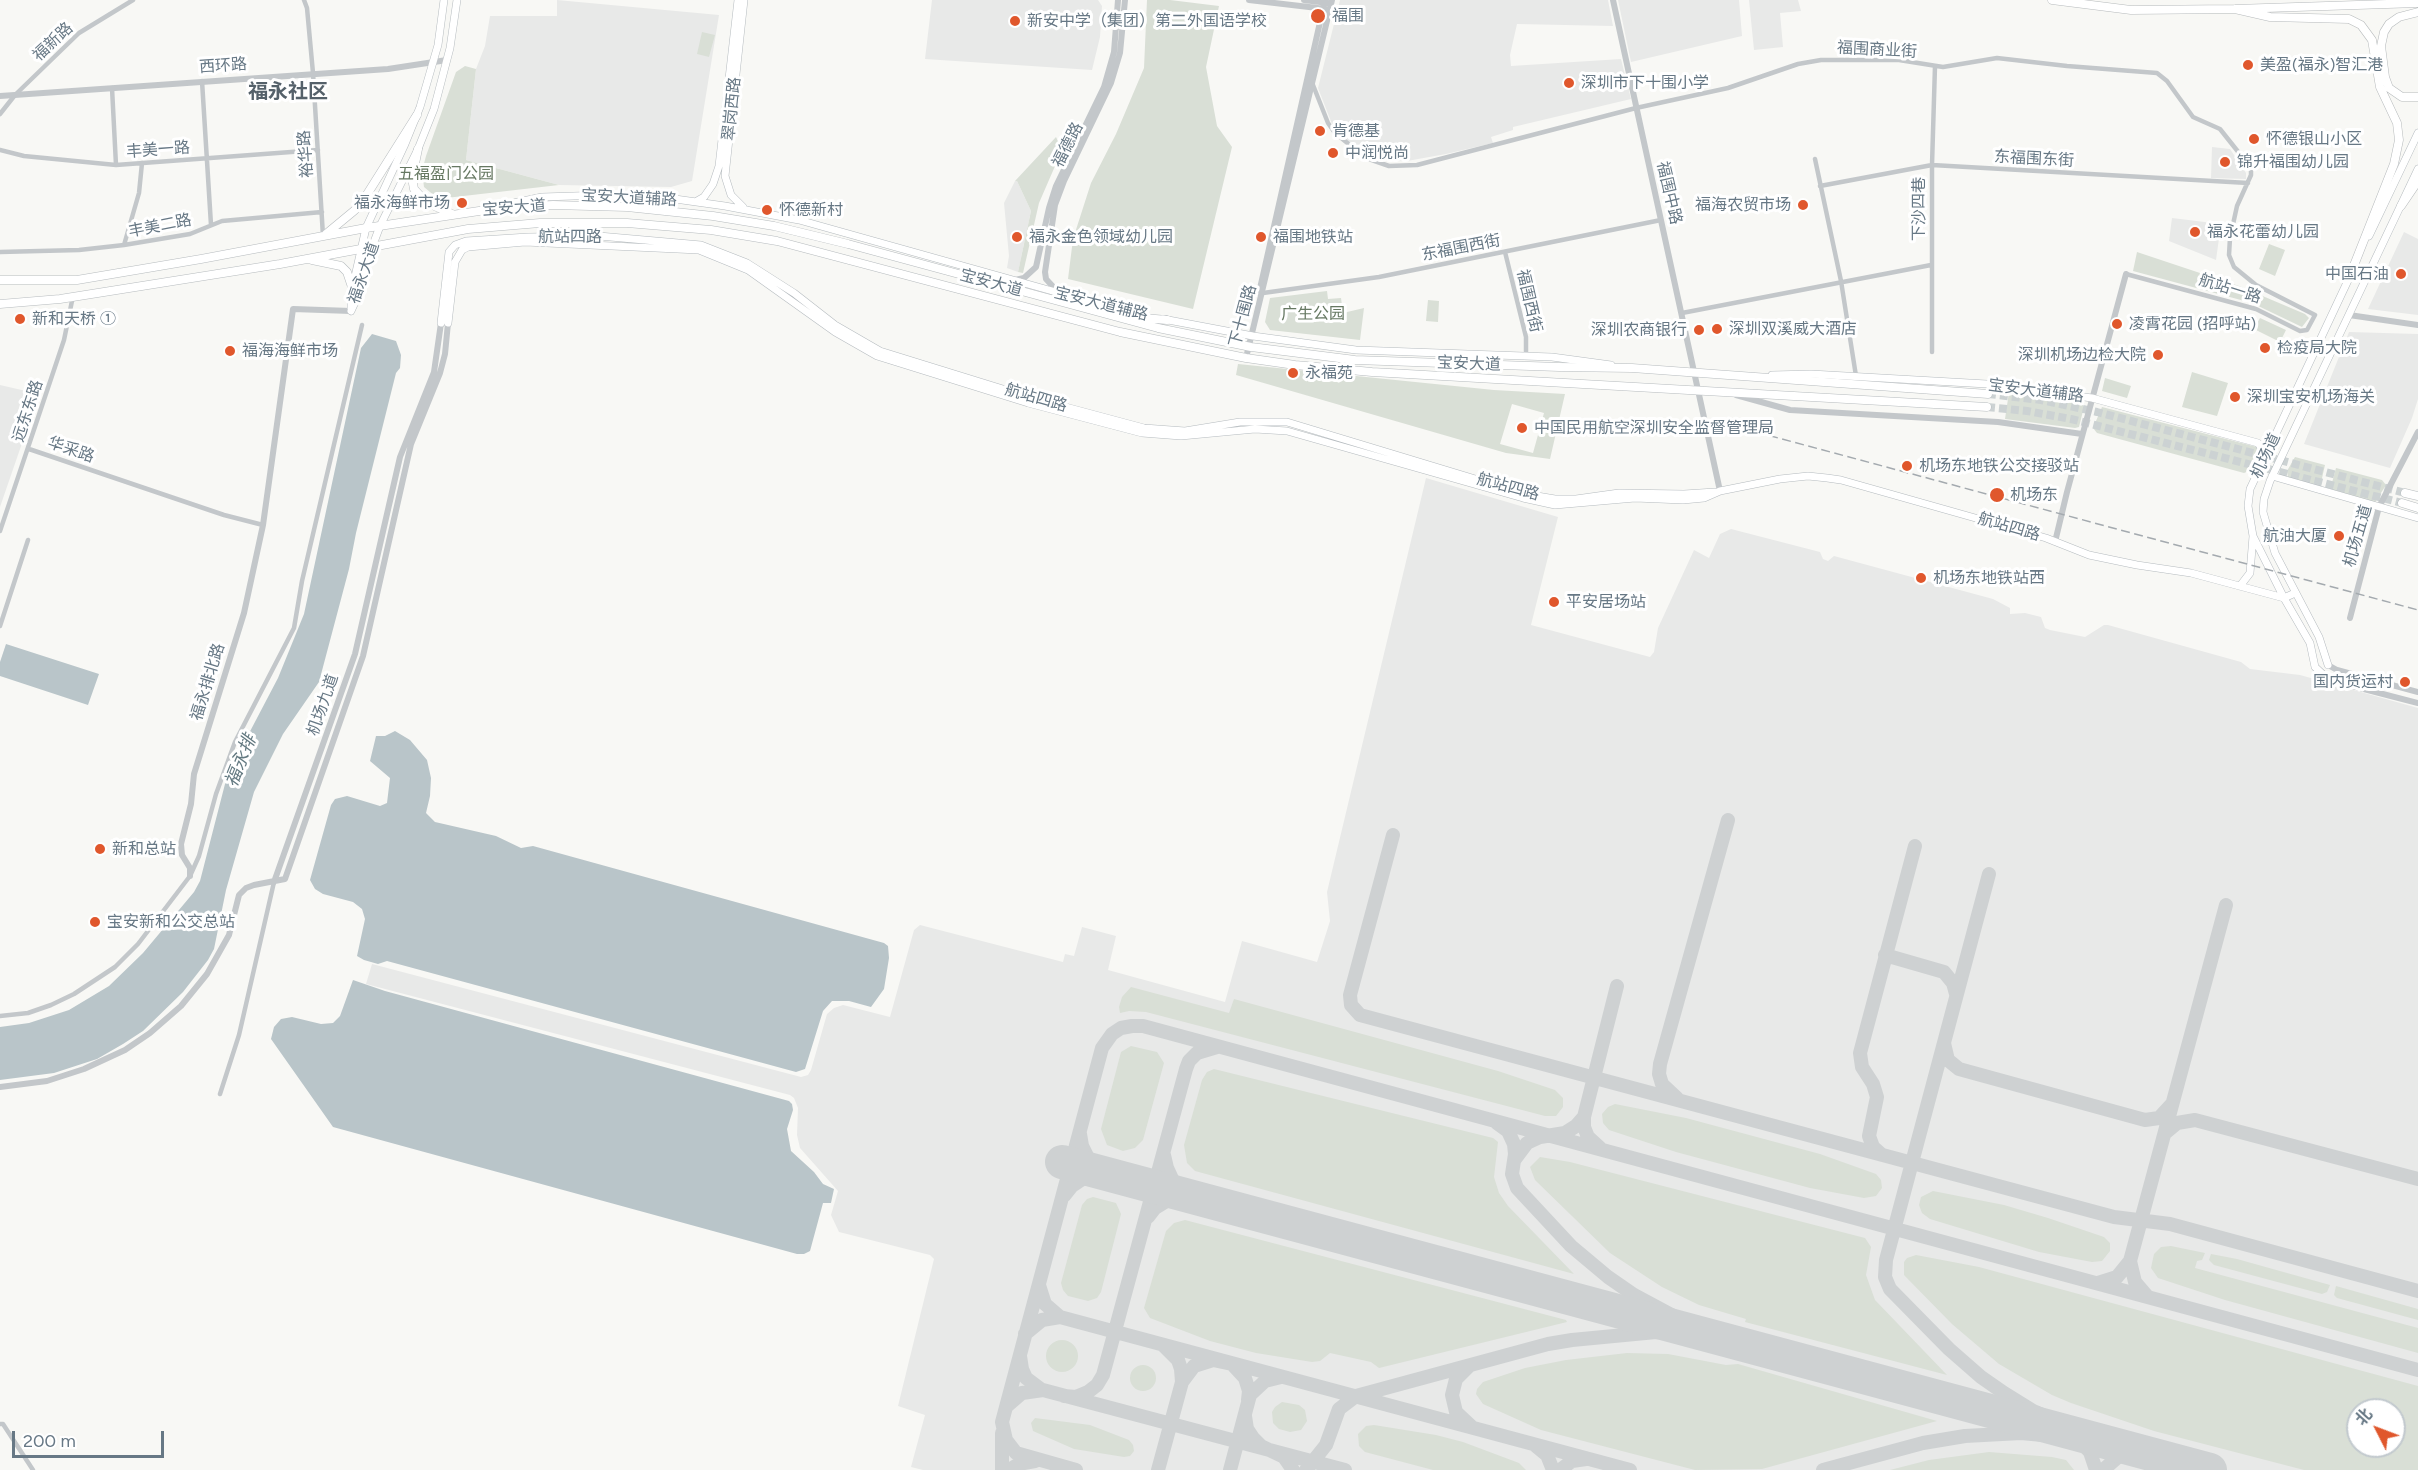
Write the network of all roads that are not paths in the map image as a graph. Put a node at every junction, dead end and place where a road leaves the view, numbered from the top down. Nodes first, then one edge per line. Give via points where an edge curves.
1 (133, 0) edge
2 (304, 0) edge
3 (444, 0) edge
4 (457, 0) edge
5 (738, 0) edge
6 (744, 0) edge
7 (1116, 0) edge
8 (1125, 0) edge
9 (1131, 0) edge
10 (1250, 0) edge
11 (1304, 0) edge
12 (1613, 0) edge
13 (2052, 0) edge
14 (2418, 3) edge
15 (1327, 4) edge
16 (2235, 9) junction
17 (2418, 12) edge
18 (1120, 14) junction
19 (447, 60) junction
20 (434, 63) junction
21 (1935, 66) junction
22 (313, 73) junction
23 (202, 81) junction
24 (1313, 85) junction
25 (112, 88) junction
26 (15, 95) junction
27 (0, 96) edge
28 (2418, 97) edge
29 (1636, 108) junction
30 (0, 114) edge
31 (417, 115) junction
32 (2418, 133) edge
33 (418, 149) junction
34 (0, 150) edge
35 (318, 150) junction
36 (206, 159) junction
37 (1815, 159) dead end
38 (142, 163) junction
39 (116, 165) junction
40 (1932, 165) junction
41 (2418, 169) edge
42 (2418, 181) edge
43 (2248, 183) junction
44 (1820, 186) junction
45 (696, 202) junction
46 (2401, 206) junction
47 (748, 210) junction
48 (473, 211) junction
49 (322, 212) junction
50 (454, 214) junction
51 (1662, 220) junction
52 (211, 225) junction
53 (380, 226) junction
54 (366, 228) junction
55 (323, 236) junction
56 (124, 245) junction
57 (372, 246) junction
58 (359, 249) junction
59 (0, 252) edge
60 (1505, 252) junction
61 (1042, 256) junction
62 (304, 258) junction
63 (1931, 265) junction
64 (2126, 274) joint
65 (2349, 278) junction
66 (0, 280) edge
67 (1010, 280) junction
68 (1841, 281) junction
69 (352, 287) junction
70 (1263, 293) junction
71 (1064, 295) junction
72 (73, 296) junction
73 (0, 303) edge
74 (351, 311) junction
75 (1682, 313) junction
76 (1109, 315) junction
77 (2349, 315) junction
78 (1167, 320) junction
79 (445, 323) junction
80 (362, 325) dead end
81 (2418, 325) edge
82 (1251, 335) junction
83 (1249, 346) junction
84 (1932, 352) dead end
85 (1526, 356) junction
86 (1246, 358) junction
87 (1632, 368) junction
88 (1695, 372) junction
89 (1758, 376) junction
90 (1856, 376) junction
91 (1699, 392) junction
92 (1726, 393) junction
93 (1988, 394) tunnel mouth
94 (2092, 398) junction
95 (1987, 407) tunnel mouth
96 (2418, 432) edge
97 (2082, 434) junction
98 (28, 449) junction
99 (2272, 476) junction
100 (2250, 489) junction
101 (1720, 492) junction
102 (2405, 493) tunnel mouth
103 (2418, 496) edge
104 (2402, 503) tunnel mouth
105 (2379, 507) junction
106 (2418, 508) edge
107 (2418, 518) edge
108 (263, 525) junction
109 (1, 531) edge
110 (2253, 536) junction
111 (28, 540) dead end
112 (2055, 542) junction
113 (2240, 586) junction
114 (2295, 593) junction
115 (2284, 598) junction
116 (2350, 618) dead end
117 (0, 626) edge
118 (2328, 665) joint
119 (2329, 680) joint
120 (2418, 692) edge
121 (2418, 703) edge
122 (190, 876) junction
123 (274, 882) junction
124 (0, 1016) edge
125 (0, 1087) edge
126 (220, 1094) dead end
127 (0, 1424) edge
128 (33, 1470) edge

1 - 26 street, 福新路 via 79,33
2 - 22 street, 裕华路
3 - 20 main road, 福永大道
4 - 19 main road, 福永大道
5 - 45 main road, 翠岗西路 via 719,166 713,184
6 - 47 main road, 翠岗西路 via 725,176 731,195
7 - 18 street, 福德路
8 - 18 street, 福德路
9 - 18 street
10 - 15 street
11 - 15 street
12 - 29 street, 福围中路
13 - 16 main road via 2131,10
14 - 16 main road
15 - 24 street, 下十围路
15 - 82 street, 下十围路
16 - 65 main road via 2270,17 2349,19 2361,25 2372,40 2380,87 2397,123 2399,140 2394,164
17 - 28 main road via 2389,24 2381,46 2389,88 2402,98
18 - 61 street, 福德路 via 1117,64 1059,195
19 - 20 street, 西环路
19 - 33 main road, 福永大道
20 - 22 street, 西环路
20 - 31 main road, 福永大道
21 - 29 street, 福围商业街 via 1899,60 1821,60 1728,88
21 - 40 street, 下沙四巷
21 - 43 street, 福围商业街 via 1997,58 2157,73 2193,117 2216,127 2234,147 2251,168
22 - 23 street, 西环路
22 - 35 street, 裕华路
23 - 25 street, 西环路
23 - 36 street
24 - 29 street, 福围商业街 via 1335,133 1366,158 1389,166 1417,165
24 - 70 street, 下十围路
25 - 26 street, 西环路
25 - 39 street
26 - 27 street, 西环路
26 - 30 street, 福新路
29 - 51 street, 福围中路
31 - 54 main road, 福永大道
31 - 55 main road via 366,196
32 - 65 main road, 机场道
33 - 50 main road via 414,189 426,202
33 - 53 main road, 福永大道
34 - 39 street, 丰美一路
35 - 36 street, 丰美一路
35 - 49 street, 裕华路
36 - 38 street, 丰美一路
36 - 52 street
37 - 44 street
38 - 39 street, 丰美一路
38 - 56 street via 139,193
40 - 43 street, 东福围东街
40 - 44 street, 东福围东街
40 - 63 street, 下沙四巷
41 - 46 main road, 机场道
42 - 46 main road
43 - 64 street, 航站一路 via 2237,206 2230,238 2231,261 2246,279 2315,315 2307,330 2300,331 2256,309
44 - 68 street
45 - 47 main road, 宝安大道辅路
45 - 48 main road, 宝安大道辅路 via 560,196
46 - 77 main road, 机场道
47 - 67 main road, 宝安大道辅路
48 - 50 main road, 宝安大道
48 - 76 main road, 宝安大道 via 587,205 713,216 848,244
49 - 52 street, 丰美二路 via 249,217
49 - 55 street, 裕华路
50 - 53 main road, 宝安大道
51 - 60 street, 东福围西街
51 - 75 street, 福围中路
52 - 56 street, 丰美二路 via 190,234
53 - 54 main road, 宝安大道
53 - 57 main road, 福永大道
54 - 55 main road, 宝安大道
54 - 58 main road, 福永大道
55 - 66 main road, 宝安大道 via 77,280
56 - 59 street, 丰美二路
57 - 58 main road, 宝安大道
57 - 74 main road, 福永大道
57 - 86 main road, 宝安大道 via 468,229 540,223 627,223 711,230 777,241 1120,332
58 - 62 main road, 宝安大道
58 - 69 main road, 福永大道
60 - 70 street, 东福围西街 via 1379,277
60 - 85 street, 福围西街 via 1526,338
61 - 67 street, 福德路 via 1031,274
61 - 71 street, 福德路 via 1046,279
62 - 69 main road via 341,266
62 - 72 main road, 宝安大道
63 - 68 street
63 - 84 street, 下沙四巷
64 - 94 street
65 - 100 main road, 机场道
67 - 71 main road, 宝安大道辅路
68 - 75 street
68 - 90 street
69 - 74 main road, 福永大道
70 - 82 street, 下十围路
71 - 78 main road, 宝安大道辅路
72 - 73 main road, 宝安大道
72 - 98 street, 远东东路 via 64,340
74 - 108 street, 福永排北路 via 293,309
75 - 88 street, 福围中路
76 - 78 main road
76 - 83 main road, 宝安大道
77 - 81 street
77 - 99 main road, 机场道
78 - 82 main road, 宝安大道辅路
79 - 101 main road, 航站四路 via 449,252 466,241 599,236 701,245 747,263 795,293 835,325 880,351 1144,428 1185,431 1240,422 1287,422 1525,494 1555,499 1619,493
79 - 123 street, 机场九道 via 434,372 400,457 355,654
79 - 123 street, 机场九道 via 440,373 411,444 363,656 285,879
80 - 122 street via 294,628 235,742
82 - 83 street, 下十围路
82 - 85 main road, 宝安大道辅路 via 1356,350
83 - 86 street, 下十围路
83 - 87 main road, 宝安大道 via 1355,360
85 - 87 main road, 宝安大道辅路
86 - 91 main road, 宝安大道 via 1372,372
87 - 88 main road, 宝安大道
88 - 89 main road, 宝安大道
88 - 91 street, 福围中路
89 - 90 main road, 宝安大道辅路
89 - 93 main road, 宝安大道
90 - 94 main road, 宝安大道辅路 via 1988,384
91 - 92 main road, 宝安大道
91 - 101 street, 福围中路
92 - 95 main road, 宝安大道
92 - 97 street via 1790,410 1998,422
94 - 97 street
94 - 100 main road, 宝安大道辅路 via 2258,443 2263,451
96 - 105 street, 机场五道
97 - 112 street
98 - 108 street, 华采路
98 - 109 street, 远东东路
99 - 105 main road
99 - 114 main road, 机场道 via 2263,512 2275,553
100 - 110 main road, 机场道 via 2248,506
101 - 112 main road, 航站四路 via 1792,477 1841,480
102 - 103 main road
104 - 106 main road
105 - 107 main road
105 - 116 street, 机场五道
108 - 122 street, 福永排北路 via 244,613 194,774 181,844
110 - 113 main road via 2250,573
110 - 115 main road, 机场道
111 - 117 street
112 - 113 main road, 航站四路 via 2099,557
113 - 115 main road, 航站四路
114 - 115 main road
114 - 118 main road, 机场道 via 2319,637
115 - 119 main road, 机场道 via 2310,643 2315,667
118 - 120 street
119 - 121 street
122 - 124 street via 138,944 115,967 51,1005
123 - 125 street via 246,888 239,895 229,935 217,958 181,1006 150,1033 84,1069 47,1081
123 - 126 street, 机场九道 via 239,1035
127 - 128 street

